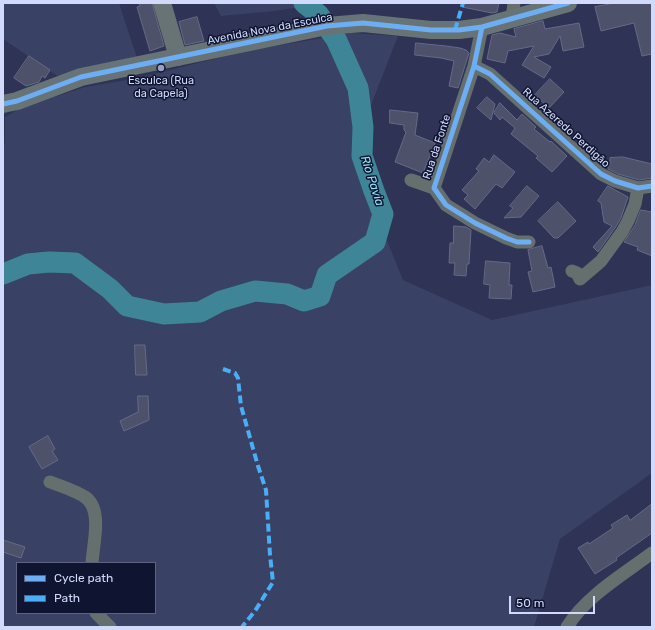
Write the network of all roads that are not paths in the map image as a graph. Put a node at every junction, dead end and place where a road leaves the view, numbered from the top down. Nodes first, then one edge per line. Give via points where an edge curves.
1 (162, 3) edge
2 (568, 3) edge
3 (513, 11) edge
4 (482, 26) junction
5 (178, 57) junction
6 (474, 66) junction
7 (3, 104) edge
8 (412, 180) dead end
9 (652, 186) edge
10 (434, 188) junction
11 (638, 188) junction
12 (529, 242) dead end
13 (572, 271) dead end
14 (50, 482) dead end
15 (652, 553) edge
16 (92, 562) edge
17 (97, 614) edge
18 (110, 627) edge
19 (567, 627) edge

1 - 5 street
2 - 3 street, Avenida Nova da Esculca
3 - 4 street, Avenida Nova da Esculca
4 - 5 street, Avenida Nova da Esculca via 459,30 431,30 363,23 325,27
4 - 6 street, Rua da Fonte
5 - 7 street, Avenida Nova da Esculca via 81,78
6 - 10 street, Rua da Fonte
6 - 11 street, Rua Azeredo Perdigão via 490,74 601,174
8 - 10 street
9 - 11 street, Rua Azeredo Perdigão
10 - 12 street, Rua da Fonte via 446,205 475,223 517,242
11 - 13 street via 628,221 601,261 580,279 577,273
14 - 16 street via 85,497 93,505 96,515
15 - 19 street via 597,593
17 - 18 street

